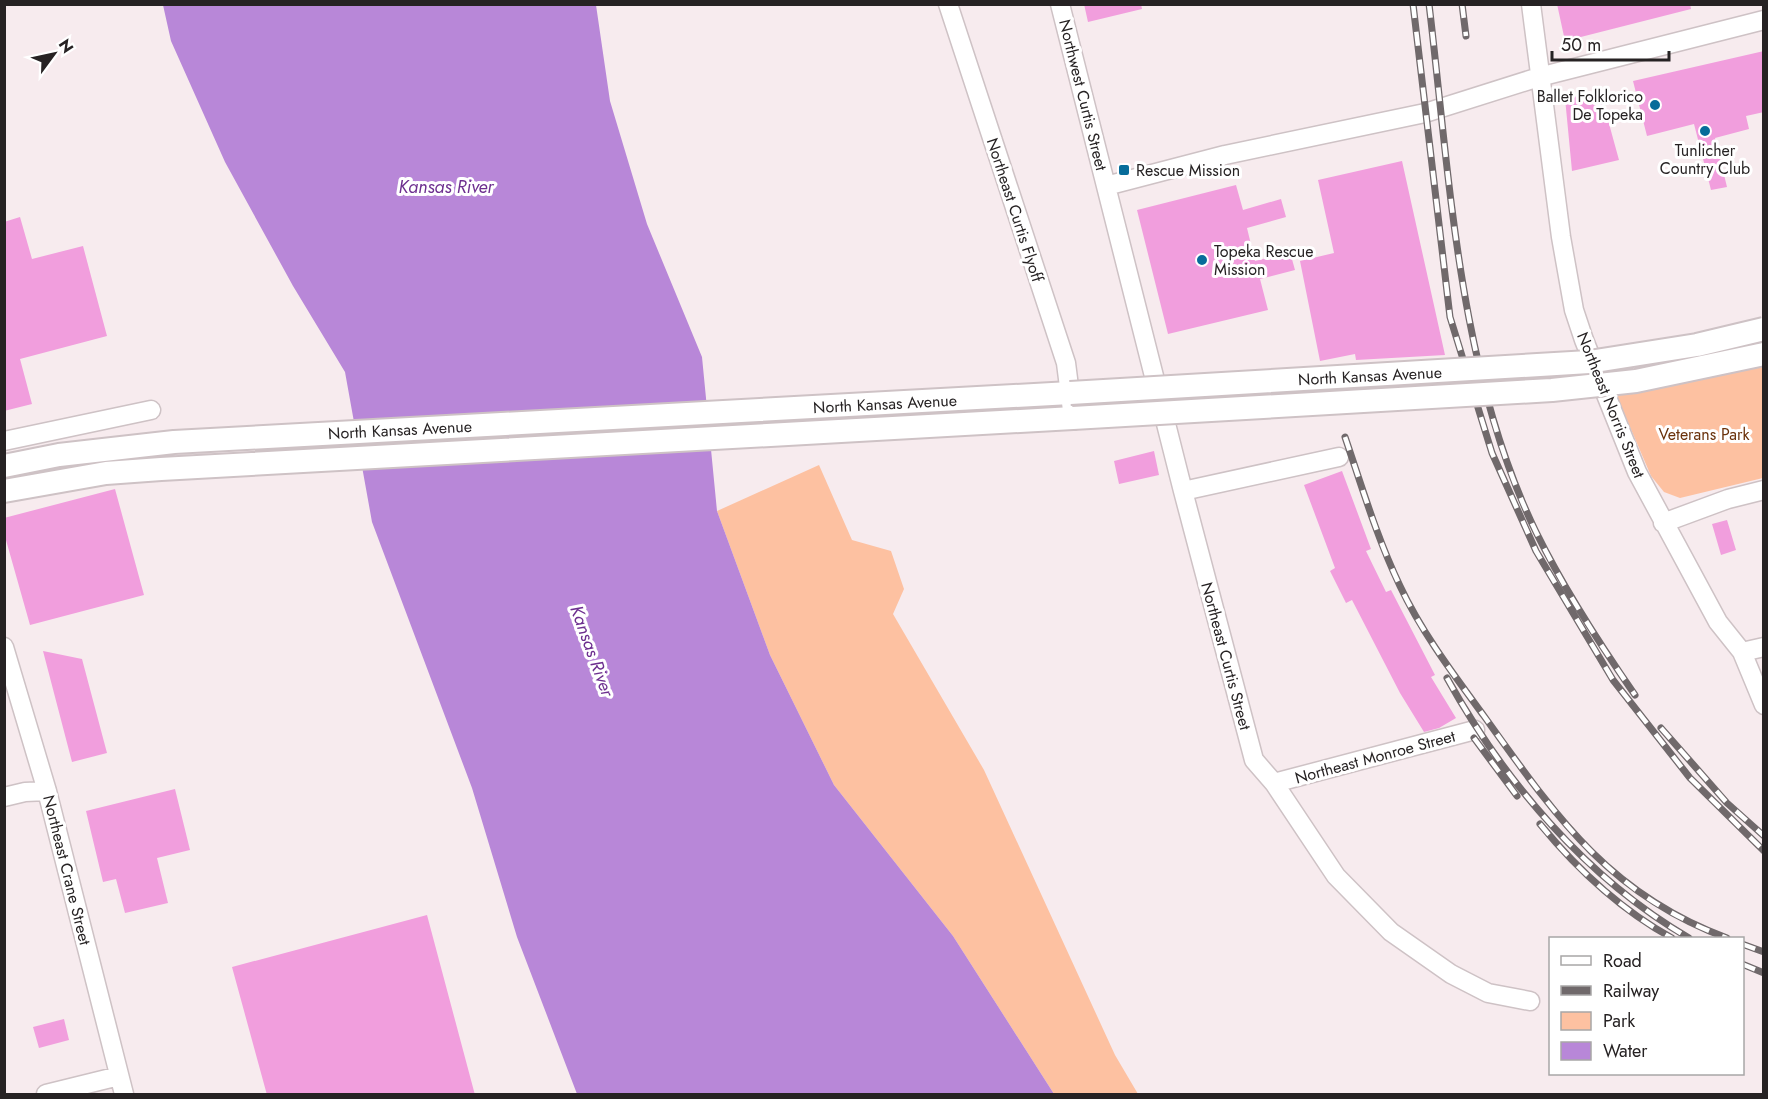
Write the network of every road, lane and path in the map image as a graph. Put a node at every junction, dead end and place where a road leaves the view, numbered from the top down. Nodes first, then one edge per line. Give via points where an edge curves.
1 (948, 4) edge
2 (1060, 4) edge
3 (1532, 4) edge
4 (1764, 20) edge
5 (1539, 77) junction
6 (1106, 186) junction
7 (1764, 329) edge
8 (1764, 354) edge
9 (1070, 393) junction
10 (151, 410) dead end
11 (1073, 418) junction
12 (4, 441) edge
13 (1339, 457) dead end
14 (4, 466) edge
15 (4, 490) edge
16 (1764, 490) edge
17 (1183, 491) junction
18 (1663, 523) junction
19 (4, 647) edge
20 (1764, 647) edge
21 (1742, 652) junction
22 (1764, 705) edge
23 (1475, 730) dead end
24 (1274, 783) junction
25 (47, 791) junction
26 (4, 797) edge
27 (1530, 1001) dead end
28 (119, 1076) junction
29 (46, 1095) edge
30 (124, 1095) edge

1 - 9 street, Northeast Curtis Flyoff via 1066,363
2 - 6 street, Northwest Curtis Street
3 - 5 street, Northeast Norris Street
4 - 5 street
5 - 6 street via 1425,113 1225,155
5 - 18 street, Northeast Norris Street via 1574,310 1610,409
6 - 17 street, Northeast Curtis Street
7 - 9 main road, North Kansas Avenue, bridge via 1697,345 1589,362
8 - 11 main road, North Kansas Avenue, bridge via 1636,381 1551,390
9 - 11 street, Northeast Curtis Flyoff
9 - 14 main road, North Kansas Avenue via 174,442 59,454
10 - 12 street
11 - 15 main road, North Kansas Avenue via 161,469 106,473
13 - 17 street
16 - 18 street
17 - 24 street, Northeast Curtis Street via 1254,760
18 - 21 street, Northeast Norris Street via 1718,622
19 - 25 street, Northeast Crane Street
20 - 21 street
21 - 22 street, Northeast Norris Street
23 - 24 street, Northeast Monroe Street
24 - 27 street, Northeast Curtis Street via 1336,876 1392,932 1451,974 1488,993
25 - 26 street
25 - 28 street, Northeast Crane Street
28 - 29 street
28 - 30 street, Northeast Crane Street

